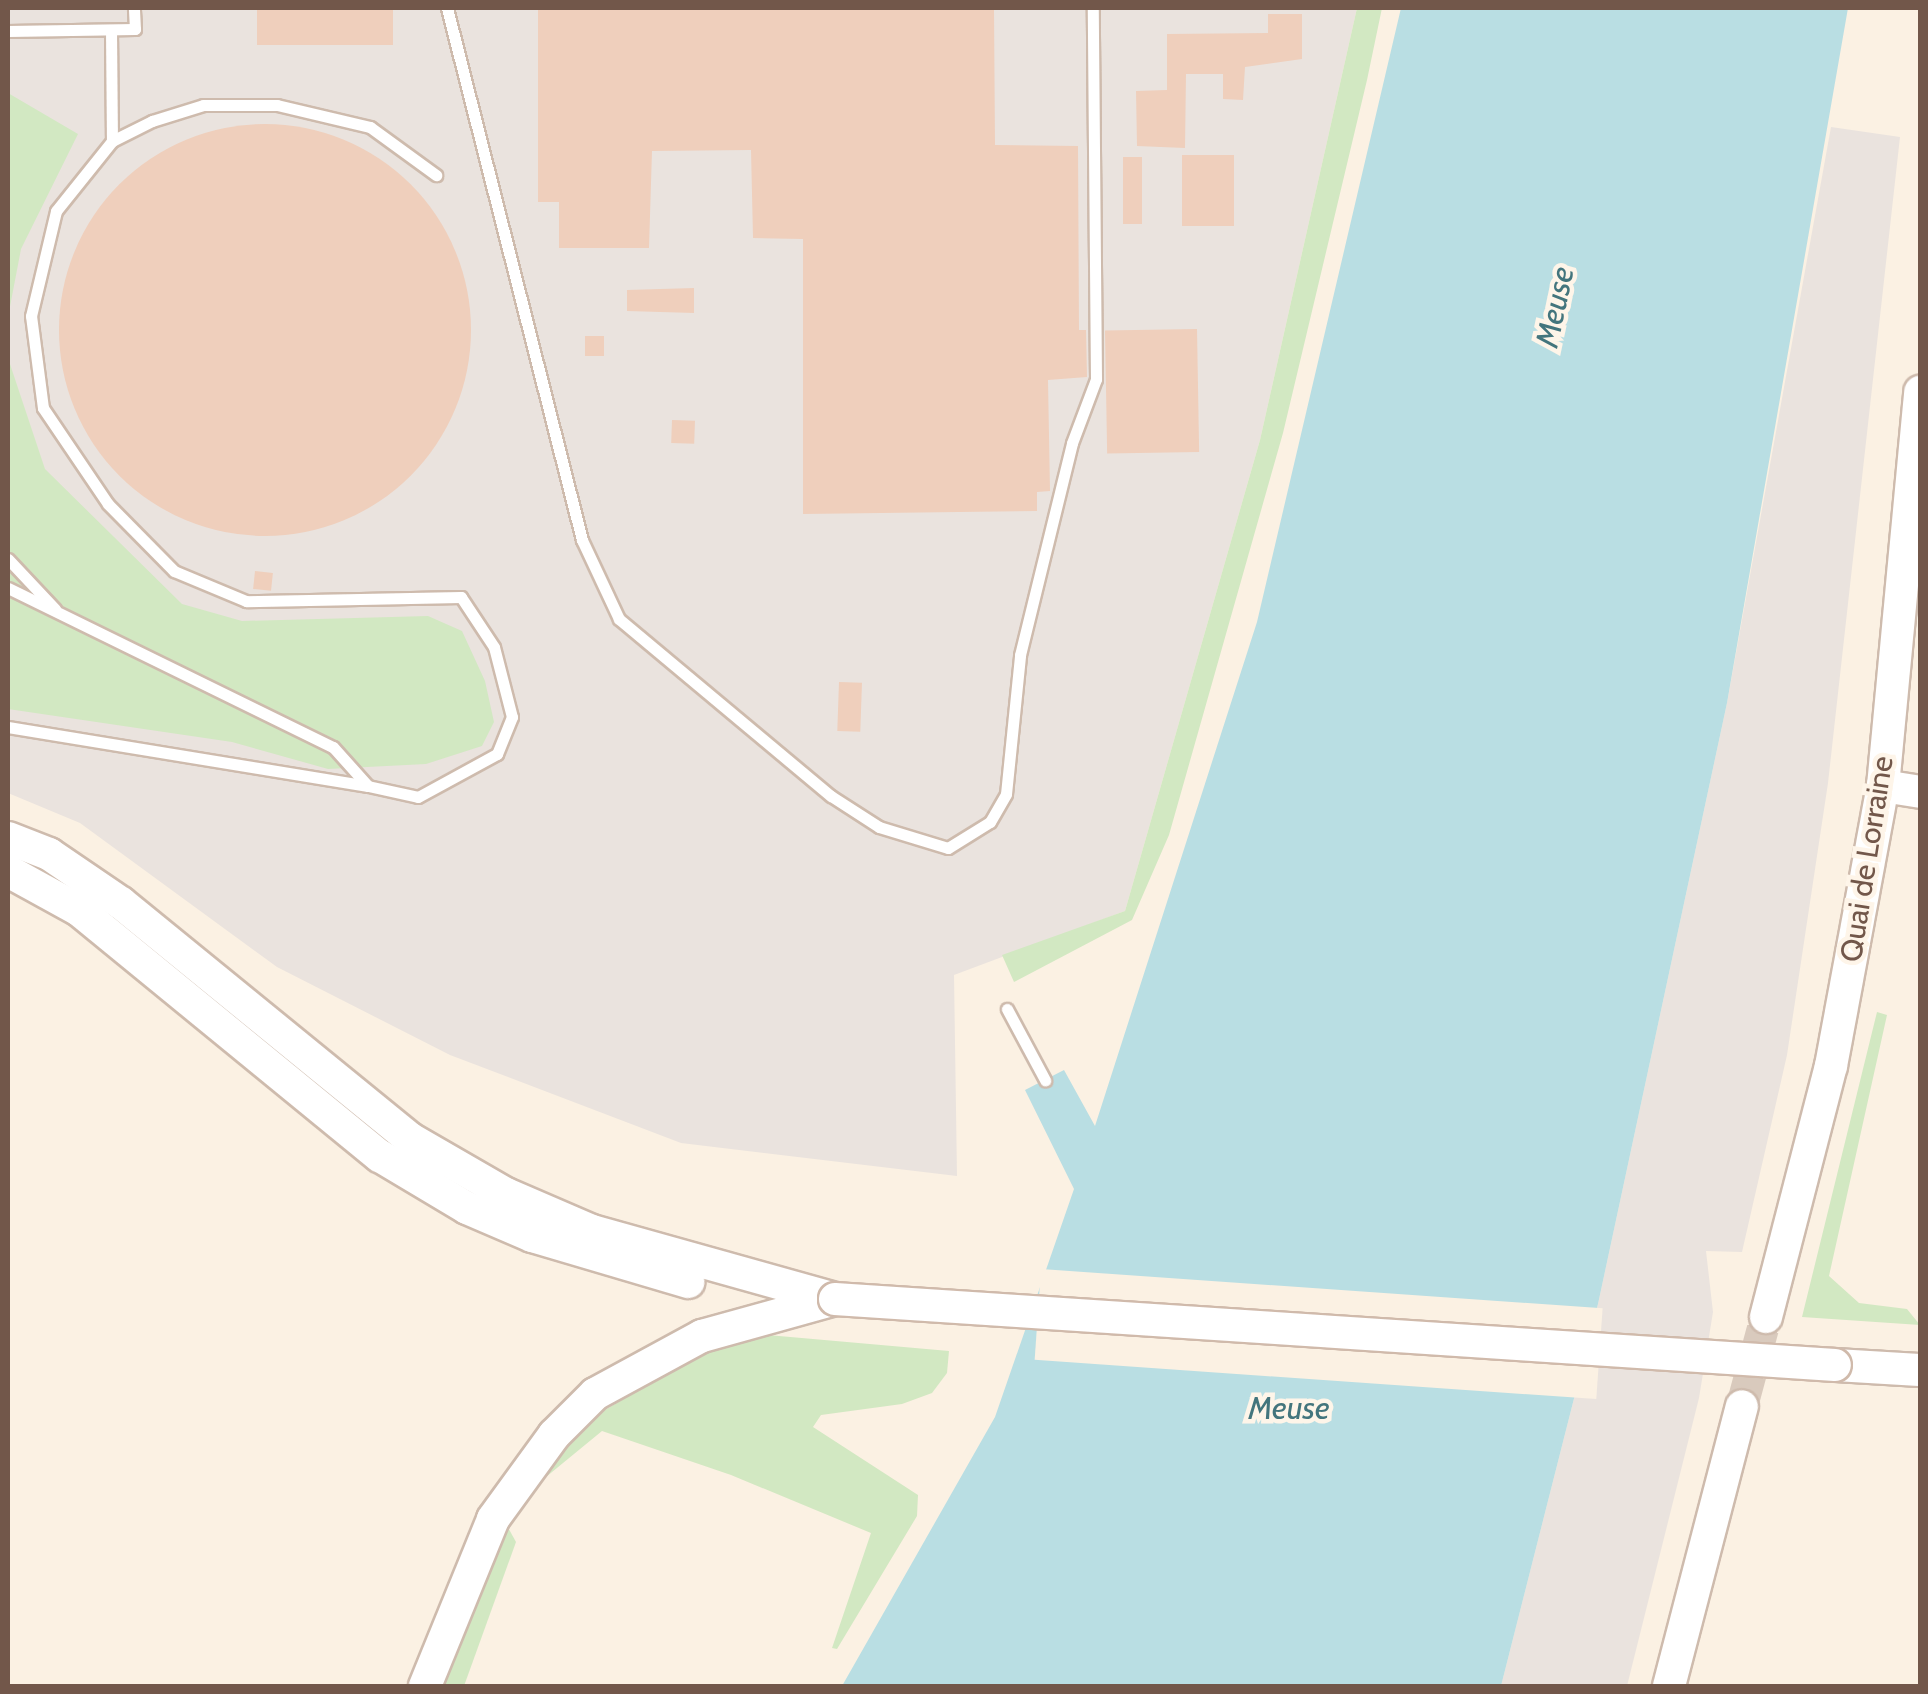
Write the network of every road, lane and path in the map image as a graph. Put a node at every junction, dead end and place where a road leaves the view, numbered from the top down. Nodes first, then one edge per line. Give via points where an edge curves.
1 (134, 8) edge
2 (446, 8) edge
3 (1094, 8) edge
4 (111, 30) junction
5 (8, 31) edge
6 (112, 141) junction
7 (436, 175) dead end
8 (1920, 392) edge
9 (8, 559) edge
10 (8, 588) edge
11 (1911, 597) edge
12 (65, 620) junction
13 (8, 727) edge
14 (368, 786) junction
15 (1882, 786) junction
16 (1920, 792) edge
17 (8, 838) edge
18 (8, 871) edge
19 (1007, 1009) dead end
20 (1044, 1080) dead end
21 (835, 1299) junction
22 (1766, 1317) tunnel mouth
23 (1920, 1370) edge
24 (1742, 1406) tunnel mouth
25 (425, 1686) edge
26 (1669, 1686) edge

1 - 4 lane via 134,29
2 - 3 lane via 582,540 619,618 831,796 878,827 948,848 990,822 1006,794 1020,655 1072,443 1096,379
4 - 5 lane
4 - 6 lane
6 - 7 lane via 203,105 276,105 370,127
6 - 14 lane via 56,210 31,316 43,408 108,504 174,571 246,601 461,597 494,647 512,717 497,754 418,797
8 - 11 main road, Quai de Lorraine
9 - 12 lane
10 - 12 lane
11 - 15 main road, Quai de Lorraine
12 - 14 lane via 334,748
13 - 14 lane
15 - 16 main road
15 - 22 main road, Quai de Lorraine via 1831,1066
17 - 21 main road via 49,854 120,903 409,1138 506,1194 624,1242
18 - 21 main road via 80,910 380,1156 467,1208 650,1273 750,1296
19 - 20 lane
21 - 23 main road, bridge
21 - 25 main road via 702,1336 595,1394 554,1435 493,1519
24 - 26 main road

